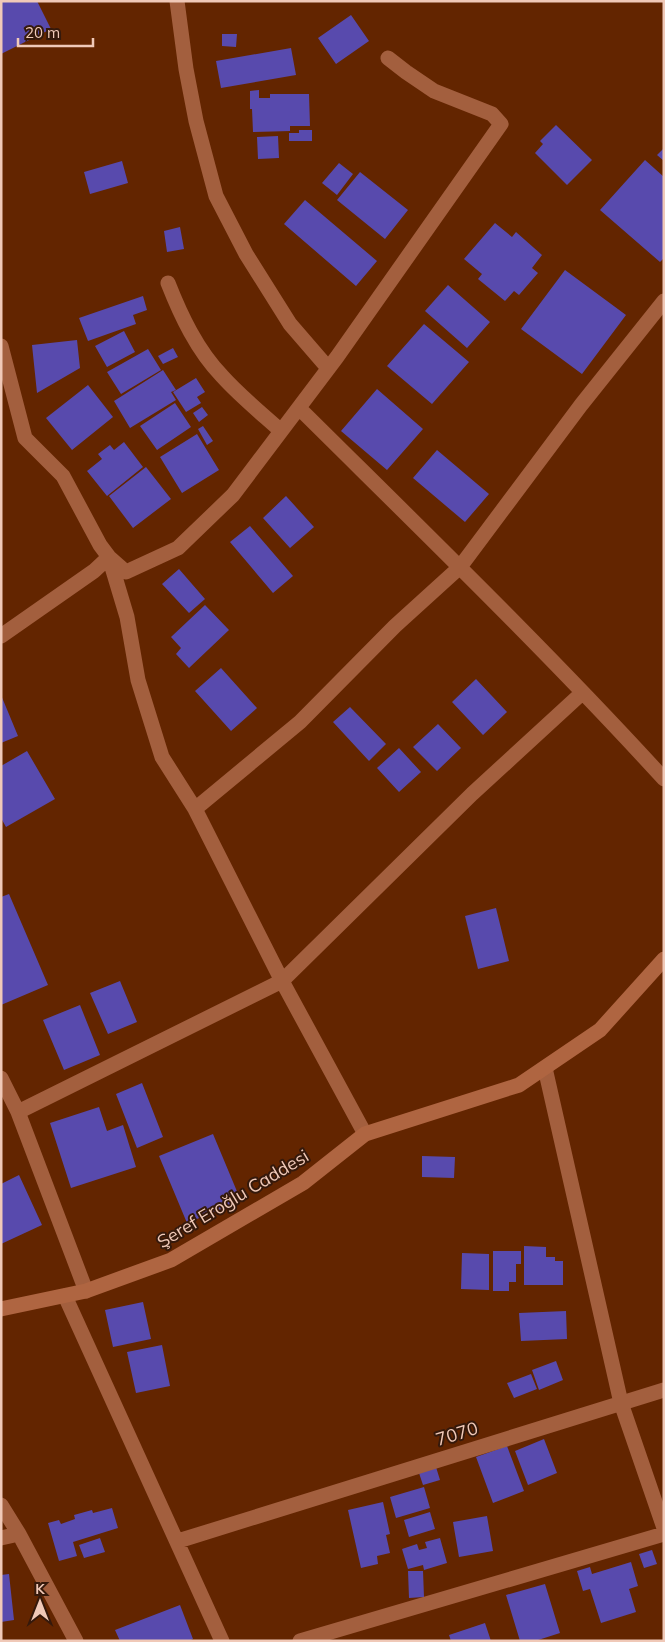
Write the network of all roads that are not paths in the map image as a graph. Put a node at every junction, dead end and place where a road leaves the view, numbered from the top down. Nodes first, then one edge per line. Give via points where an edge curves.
1 (177, 1) edge
2 (388, 58) dead end
3 (168, 283) dead end
4 (664, 301) edge
5 (1, 346) edge
6 (328, 368) junction
7 (299, 408) junction
8 (281, 431) junction
9 (109, 557) junction
10 (460, 567) junction
11 (1, 636) edge
12 (582, 692) junction
13 (664, 779) edge
14 (195, 809) junction
15 (664, 959) edge
16 (282, 981) junction
17 (545, 1068) junction
18 (1, 1078) edge
19 (18, 1112) junction
20 (365, 1134) junction
21 (86, 1291) junction
22 (65, 1296) junction
23 (1, 1309) edge
24 (664, 1390) edge
25 (621, 1403) junction
26 (1, 1505) edge
27 (664, 1528) edge
28 (19, 1534) junction
29 (664, 1534) edge
30 (1, 1538) edge
31 (178, 1541) junction
32 (76, 1641) edge
33 (222, 1641) edge
34 (300, 1641) edge

1 - 6 street via 196,121 216,196 246,254 290,324
2 - 6 street via 434,91 492,114 501,124
3 - 8 street via 195,341 221,376
4 - 10 street via 581,405
5 - 9 street via 25,438 62,476
6 - 7 street
7 - 8 street
7 - 10 street
8 - 9 street via 233,495 178,548 126,572
9 - 11 street
9 - 14 street via 127,617 138,680 162,757
10 - 12 street
10 - 14 street via 395,626 300,722
12 - 13 street
12 - 16 street via 472,794
14 - 16 street
15 - 17 street, Şeref Eroğlu Caddesi via 600,1030
16 - 19 street
16 - 20 street
17 - 20 street, Şeref Eroğlu Caddesi via 519,1086
17 - 25 street
18 - 19 street
19 - 21 street
20 - 21 street, Şeref Eroğlu Caddesi via 303,1183 171,1260
21 - 22 street, Şeref Eroğlu Caddesi
22 - 23 street, Şeref Eroğlu Caddesi
22 - 31 street
24 - 25 street, 7070
25 - 27 street
25 - 31 street, 7070
26 - 28 street
28 - 30 street
28 - 32 street
29 - 34 street
31 - 33 street

